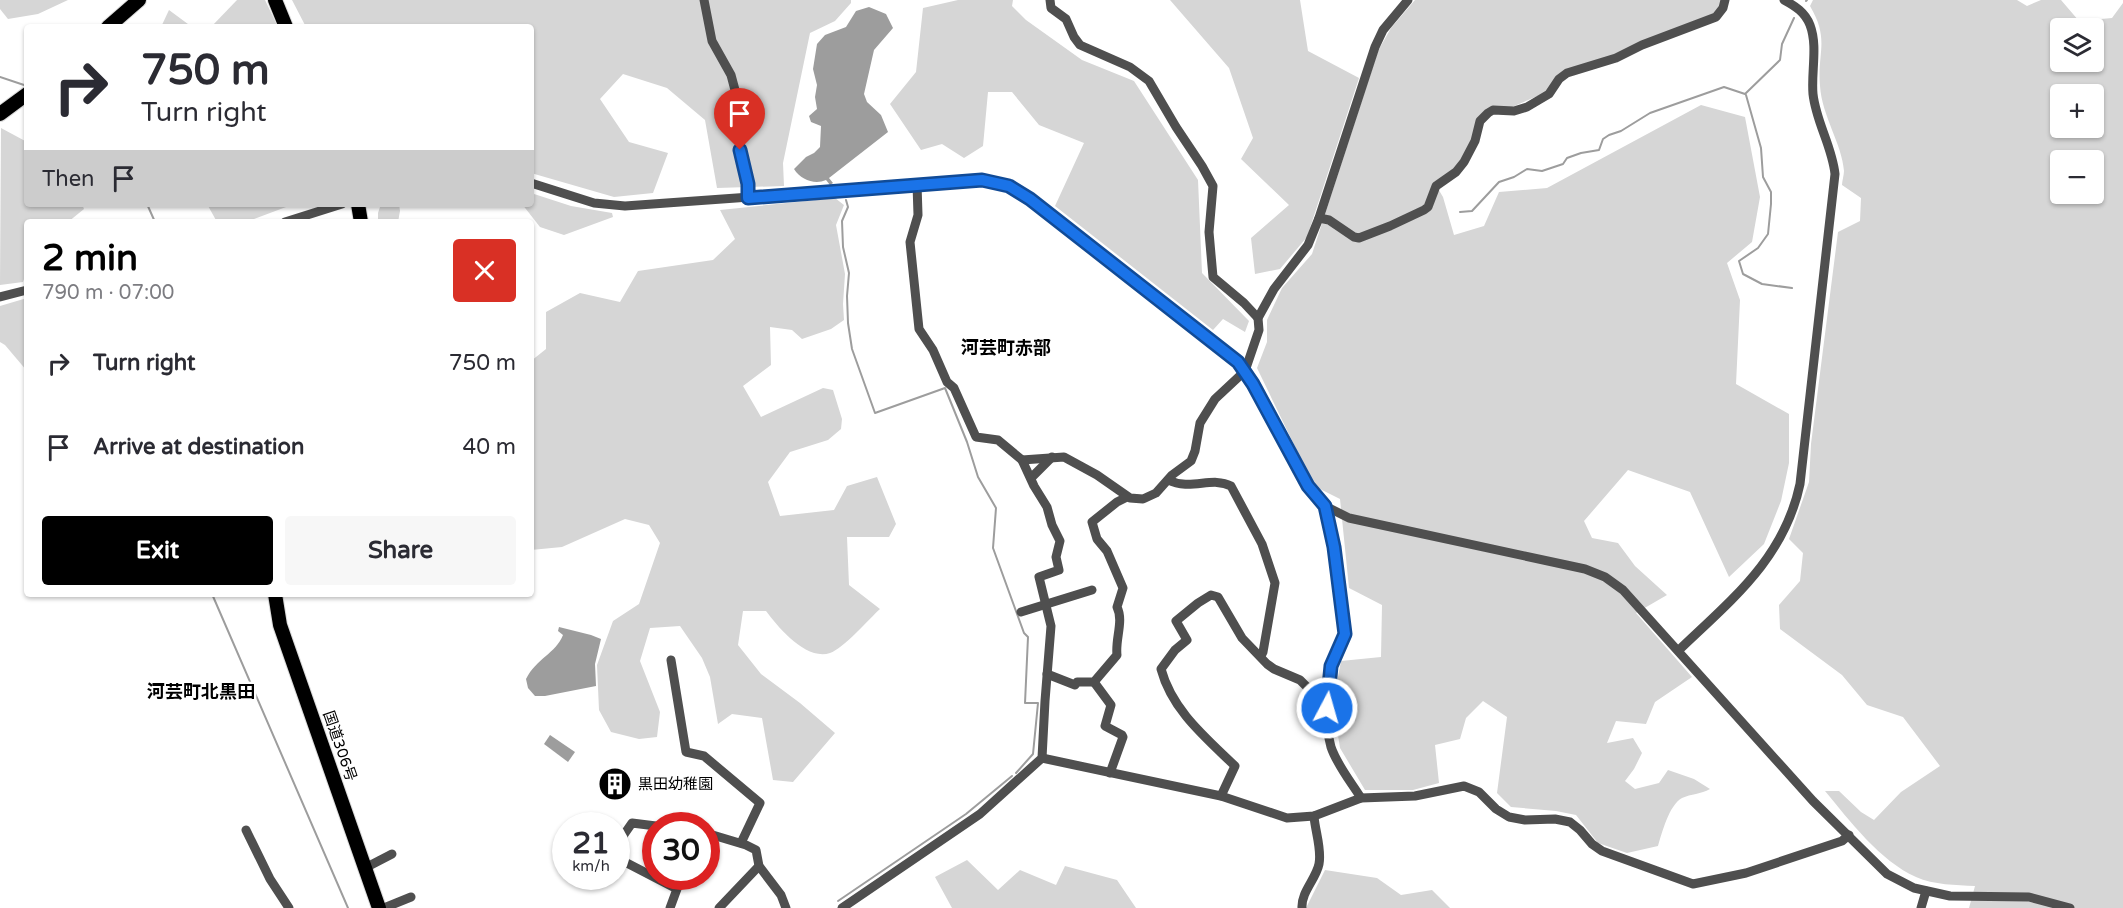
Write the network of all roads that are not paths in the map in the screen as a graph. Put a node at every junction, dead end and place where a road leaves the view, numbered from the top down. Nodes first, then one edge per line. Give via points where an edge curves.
1 (138, 0) edge
2 (275, 0) edge
3 (704, 0) edge
4 (1050, 0) edge
5 (1407, 0) edge
6 (1725, 0) edge
7 (1784, 0) edge
8 (111, 24) edge
9 (285, 24) edge
10 (24, 96) edge
11 (0, 114) edge
12 (534, 184) edge
13 (917, 184) junction
14 (748, 198) junction
15 (332, 207) edge
16 (1319, 218) junction
17 (294, 219) edge
18 (24, 291) edge
19 (0, 297) edge
20 (1258, 318) junction
21 (1245, 371) junction
22 (1052, 457) junction
23 (1022, 460) junction
24 (1031, 478) junction
25 (1168, 480) junction
26 (1127, 497) junction
27 (1325, 506) junction
28 (1092, 590) dead end
29 (275, 597) edge
30 (1047, 605) junction
31 (1021, 612) dead end
32 (1679, 650) junction
33 (1261, 656) junction
34 (671, 660) dead end
35 (1047, 674) junction
36 (1094, 682) junction
37 (1327, 708) junction
38 (1042, 758) junction
39 (1110, 773) junction
40 (1221, 796) junction
41 (1361, 798) junction
42 (1314, 816) junction
43 (246, 830) dead end
44 (1849, 835) junction
45 (720, 837) edge
46 (741, 843) junction
47 (392, 854) dead end
48 (630, 865) edge
49 (759, 866) junction
50 (365, 868) junction
51 (1926, 891) junction
52 (411, 897) dead end
53 (289, 908) edge
54 (379, 908) edge
55 (384, 908) edge
56 (670, 908) edge
57 (719, 908) edge
58 (786, 908) edge
59 (842, 908) edge
60 (1302, 908) edge
61 (1921, 908) edge
62 (2070, 908) edge

1 - 8 highway
2 - 9 highway
3 - 14 street via 712,41 735,90 738,141
4 - 20 street via 1051,8 1066,19 1080,45 1130,67 1155,89 1213,186 1209,225 1213,277
5 - 16 street via 1374,47
6 - 16 street via 1716,17 1616,58 1567,73 1549,94 1527,107 1488,113 1479,121 1475,141 1464,162 1436,186 1424,210 1359,238
7 - 32 street via 1800,10 1811,27 1815,104 1835,174 1800,484 1784,528 1765,563
10 - 11 highway
12 - 14 street via 594,203 625,206
13 - 14 street
13 - 21 street via 990,180 1016,190
13 - 23 street via 918,215 910,242 919,329 954,388 976,437 998,440
15 - 17 street
16 - 20 street via 1308,245 1274,288
18 - 19 street
20 - 21 street via 1259,330
21 - 25 street via 1215,399 1200,423 1191,460
21 - 27 street via 1303,479
22 - 23 street
22 - 24 street
22 - 26 street via 1074,462
23 - 24 street
24 - 30 street via 1059,541 1059,570 1039,578
25 - 26 street via 1149,498
25 - 33 street via 1181,485 1231,486 1262,544 1275,583
26 - 36 street via 1092,522 1123,588 1117,607 1117,655
27 - 32 street via 1349,518 1595,572 1623,590
27 - 37 street via 1345,634 1331,666
28 - 30 street
29 - 50 highway, 国道306号 via 280,625
30 - 31 street
30 - 35 street via 1051,626
32 - 44 street via 1813,801
33 - 37 street via 1274,669 1300,680
33 - 40 street via 1242,638 1221,600 1211,595 1176,621 1187,640 1161,669 1174,701 1235,766
34 - 46 street via 686,752 704,756 760,802
35 - 36 street via 1075,685
35 - 38 street
36 - 39 street via 1111,705 1105,726 1123,737
37 - 41 street via 1334,753
38 - 39 street
38 - 59 street via 980,814
39 - 40 street
40 - 42 street via 1287,818
41 - 42 street
41 - 44 street via 1415,796 1470,787 1509,817 1570,822 1602,852 1693,884 1746,873 1842,841
42 - 60 street via 1319,865
43 - 53 street
44 - 51 street via 1887,874
45 - 46 street
46 - 49 street via 756,850
47 - 50 street
48 - 56 street via 677,889
49 - 57 street
49 - 58 street
50 - 54 highway, 国道306号
51 - 61 street
51 - 62 street via 1950,896 2029,897
52 - 55 street

